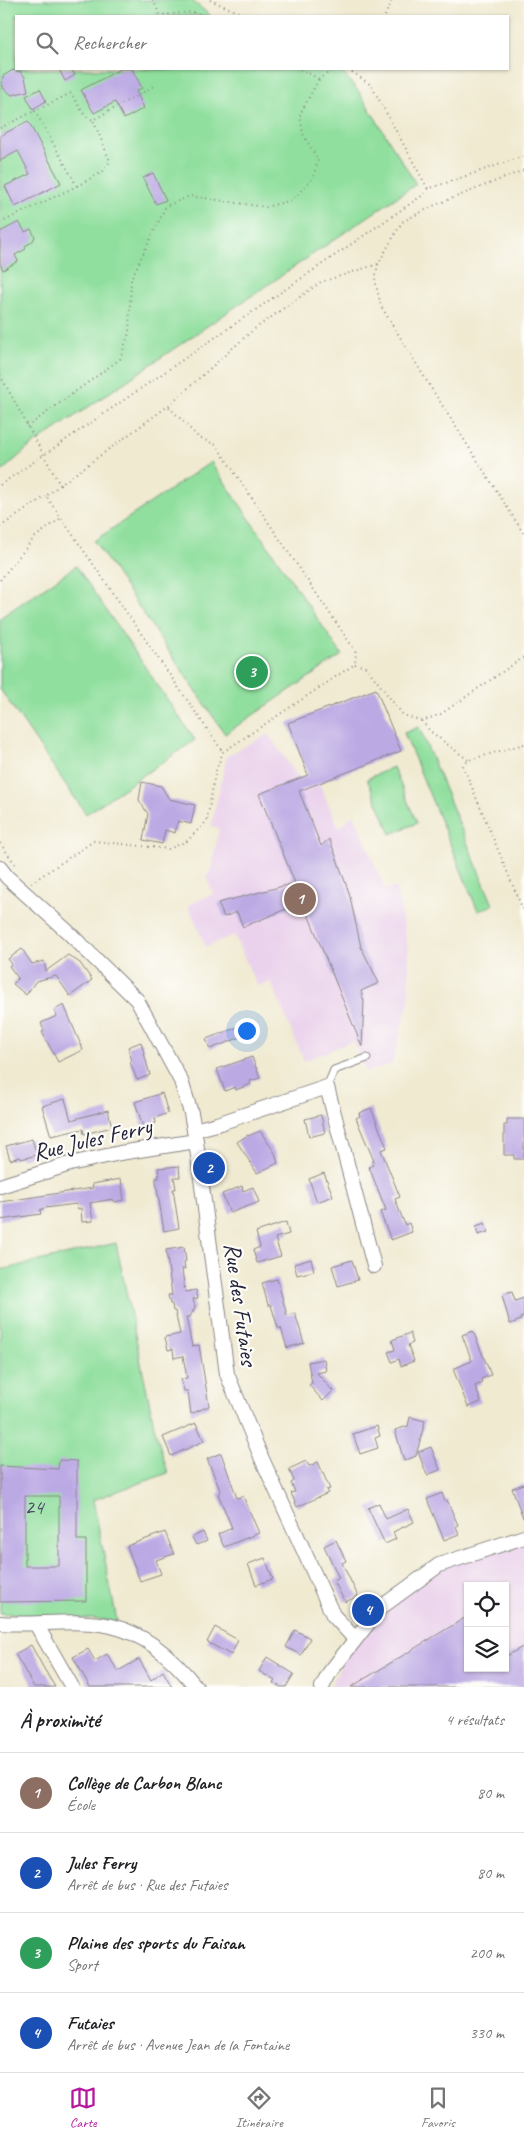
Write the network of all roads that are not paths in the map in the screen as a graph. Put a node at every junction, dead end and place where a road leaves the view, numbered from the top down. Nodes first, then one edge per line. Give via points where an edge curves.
1 (0, 868) edge
2 (0, 882) edge
3 (108, 972) junction
4 (366, 1058) dead end
5 (327, 1087) junction
6 (195, 1135) junction
7 (0, 1186) edge
8 (374, 1266) dead end
9 (524, 1536) edge
10 (0, 1623) edge
11 (36, 1624) junction
12 (355, 1639) junction
13 (72, 1687) edge
14 (196, 1687) edge
15 (322, 1687) edge

1 - 3 street, Rue des Futaies
2 - 3 street, Rue des Futaies via 39,918
3 - 6 street, Rue des Futaies via 138,1000 158,1035 181,1081
4 - 5 lane via 334,1070
5 - 6 street, Rue Jules Ferry via 217,1124
5 - 8 street
6 - 7 street, Rue Jules Ferry via 70,1164
6 - 12 street, Rue des Futaies via 227,1374 333,1615
9 - 12 street via 439,1565 380,1608
10 - 11 street
11 - 13 street
11 - 14 street via 110,1625 149,1640 183,1670
12 - 15 street

